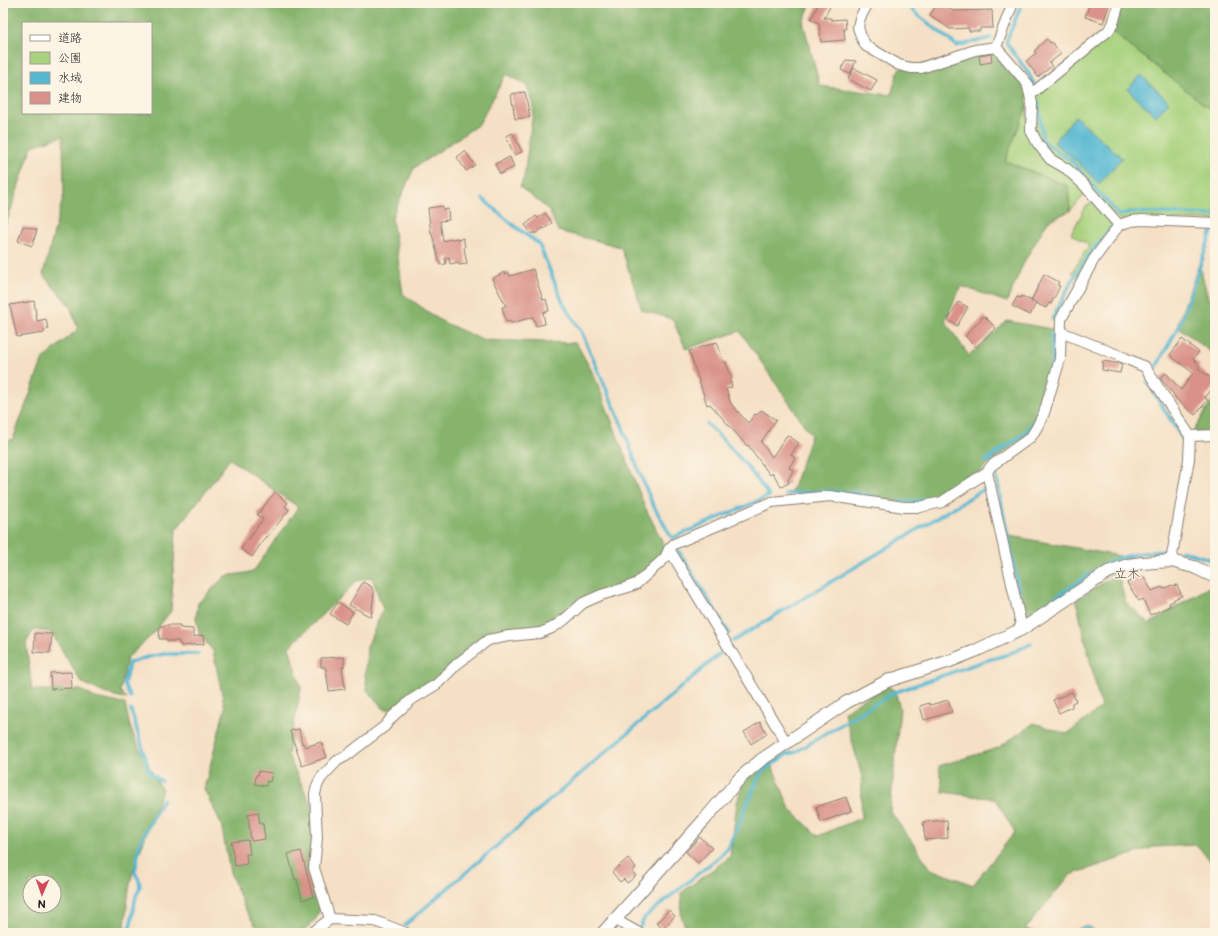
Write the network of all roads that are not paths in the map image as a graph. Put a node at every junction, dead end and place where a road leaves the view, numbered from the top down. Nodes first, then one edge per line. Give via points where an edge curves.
1 (868, 3) edge
2 (1013, 3) edge
3 (1118, 3) edge
4 (996, 47) junction
5 (1030, 95) junction
6 (1215, 223) edge
7 (1119, 225) junction
8 (1061, 332) junction
9 (1215, 435) edge
10 (1190, 436) junction
11 (991, 467) junction
12 (669, 549) junction
13 (1171, 561) junction
14 (1215, 577) edge
15 (1022, 629) junction
16 (786, 742) junction
17 (330, 919) junction
18 (614, 919) junction
19 (312, 933) edge
20 (406, 933) edge
21 (602, 933) edge
22 (638, 933) edge

1 - 4 street via 860,18 860,37 866,46 899,65 921,68 975,50
2 - 4 street
3 - 5 street via 1108,30
4 - 5 street via 1027,82
5 - 7 street via 1031,130 1038,144 1050,159 1067,169
6 - 7 street via 1142,220
7 - 8 street via 1094,259 1068,306 1061,319
8 - 10 street via 1145,367
8 - 11 street via 1060,359 1044,413 1037,427 1031,437
9 - 10 street
10 - 13 street via 1189,458
11 - 12 street via 942,502 920,507 904,507 830,496 772,502 674,544
11 - 15 street
12 - 16 street
12 - 17 street via 665,558 636,584 583,603 552,628 488,640 457,664 437,684 412,700 385,726 338,761 321,778 315,794 317,838 314,868
13 - 14 street via 1194,567
13 - 15 street via 1128,565 1108,572
15 - 16 street via 975,652 887,681 847,702
16 - 18 street via 740,778
17 - 19 street
17 - 20 street via 375,921
18 - 21 street
18 - 22 street

